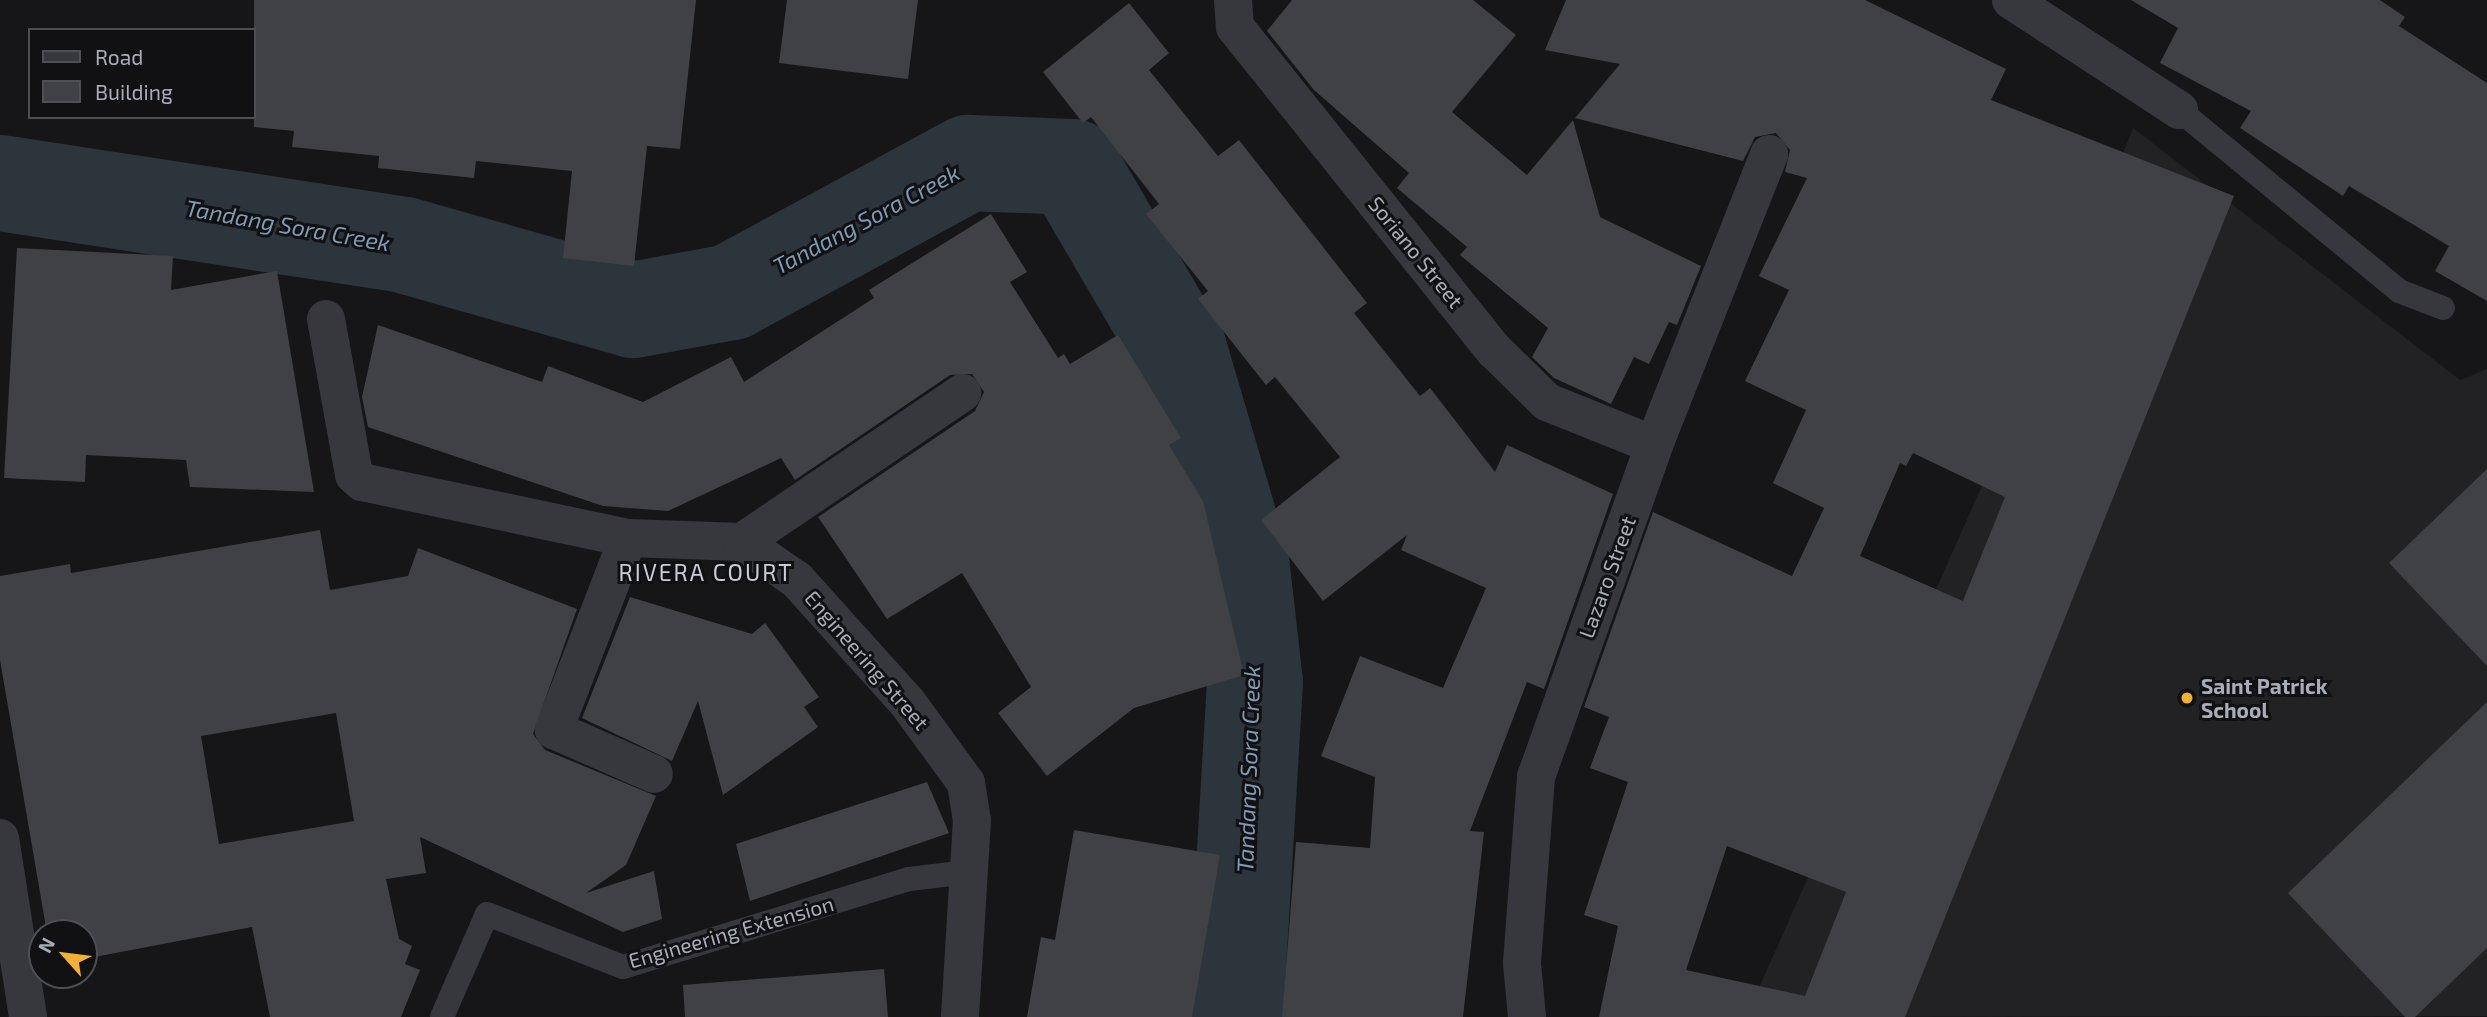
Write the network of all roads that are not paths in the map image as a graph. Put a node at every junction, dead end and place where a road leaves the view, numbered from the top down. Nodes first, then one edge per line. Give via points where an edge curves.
1 (1233, 0) edge
2 (2011, 0) edge
3 (2179, 110) joint
4 (1769, 154) dead end
5 (2443, 308) dead end
6 (326, 319) dead end
7 (962, 393) dead end
8 (1654, 445) junction
9 (628, 538) junction
10 (742, 542) junction
11 (654, 774) dead end
12 (0, 838) edge
13 (968, 872) junction
14 (28, 1017) edge
15 (442, 1017) edge
16 (960, 1017) edge
17 (1527, 1017) edge

1 - 8 street, Soriano Street via 1236,27 1494,350 1547,402
2 - 3 street
3 - 5 lane via 2399,291
4 - 8 street, Lazaro Street
6 - 9 street via 354,475 362,482
7 - 10 street
8 - 17 street, Lazaro Street via 1536,777 1522,963
9 - 10 street
9 - 11 street via 554,730
10 - 13 street, Engineering Street via 797,580 907,702 966,783 972,820
12 - 14 street
13 - 15 lane, Engineering Extension via 909,879 623,967 487,914
13 - 16 street, Engineering Street

